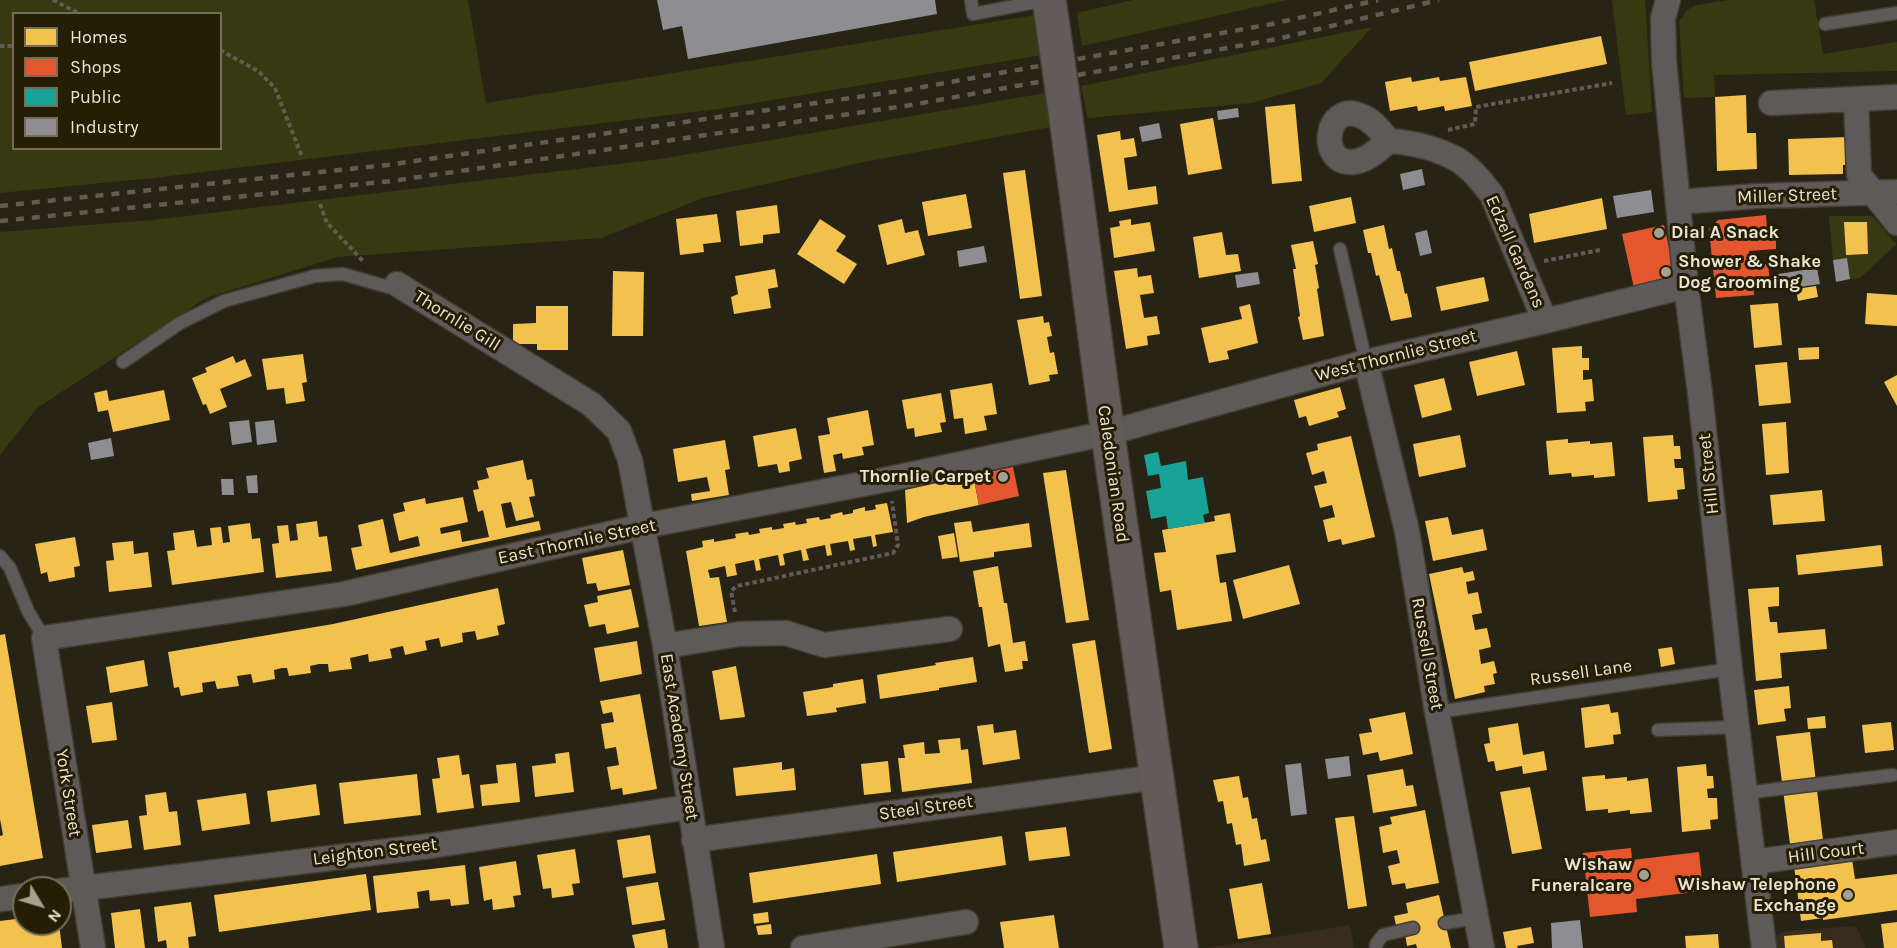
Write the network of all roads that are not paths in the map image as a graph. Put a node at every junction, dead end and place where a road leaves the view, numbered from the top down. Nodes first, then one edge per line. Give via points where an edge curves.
1 (971, 0) edge
2 (1047, 0) edge
3 (1668, 0) edge
4 (1897, 14) edge
5 (1825, 24) dead end
6 (1897, 97) edge
7 (1856, 99) junction
8 (1771, 103) dead end
9 (1389, 141) dead end
10 (1885, 193) edge
11 (1678, 202) junction
12 (1897, 224) edge
13 (1340, 249) dead end
14 (397, 284) joint
15 (1686, 286) junction
16 (1545, 321) junction
17 (123, 362) dead end
18 (1366, 362) junction
19 (1108, 433) junction
20 (644, 526) junction
21 (0, 556) edge
22 (950, 629) dead end
23 (44, 638) junction
24 (665, 646) junction
25 (1730, 669) junction
26 (1437, 712) junction
27 (1737, 727) junction
28 (1658, 730) dead end
29 (1893, 775) dead end
30 (1158, 777) junction
31 (1745, 793) junction
32 (689, 807) junction
33 (694, 840) junction
34 (1897, 842) edge
35 (1754, 862) junction
36 (70, 876) edge
37 (72, 890) edge
38 (1476, 918) junction
39 (966, 922) dead end
40 (1445, 923) dead end
41 (1413, 928) dead end
42 (899, 940) edge
43 (93, 948) edge
44 (712, 948) edge
45 (804, 948) edge
46 (1181, 948) edge
47 (1376, 948) edge
48 (1482, 948) edge
49 (1764, 948) edge

1 - 2 lane via 973,14
2 - 19 main road, Caledonian Road via 1069,132
3 - 11 street, Hill Street via 1663,18 1664,61
4 - 5 lane
6 - 7 street
7 - 8 street
7 - 10 street via 1859,175
9 - 16 street, Edzell Gardens via 1434,150 1459,160 1479,177 1492,195
10 - 11 street, Miller Street
10 - 12 street
11 - 15 street, Hill Street
13 - 18 lane
14 - 17 lane, Thornlie Gill via 388,287 344,274 315,276 235,298 180,323
14 - 20 street, Thornlie Gill via 591,404 619,431 630,460
15 - 16 street, West Thornlie Street
15 - 25 street, Hill Street
16 - 18 street, West Thornlie Street
18 - 19 street, West Thornlie Street
18 - 26 street, Russell Street via 1407,531
19 - 20 street, East Thornlie Street
19 - 30 main road, Caledonian Road
20 - 23 street, East Thornlie Street via 344,594
20 - 24 street, East Academy Street
21 - 23 lane via 10,568
22 - 24 street via 824,645 786,633 739,634
23 - 36 street, York Street
24 - 32 street, East Academy Street
25 - 26 lane, Russell Lane
25 - 27 street, Hill Street
26 - 38 street, Russell Street
27 - 28 lane
27 - 31 street, Hill Street
29 - 31 lane
30 - 33 street, Steel Street
30 - 46 main road, Caledonian Road
31 - 35 street, Hill Street
32 - 33 street, East Academy Street
32 - 37 street, Leighton Street via 430,846
33 - 44 street, East Academy Street
34 - 35 street, Hill Court
35 - 49 street, Hill Street
37 - 43 street, York Street
38 - 40 lane
38 - 48 street, Russell Street
39 - 42 street
41 - 47 lane via 1383,935
42 - 45 street

